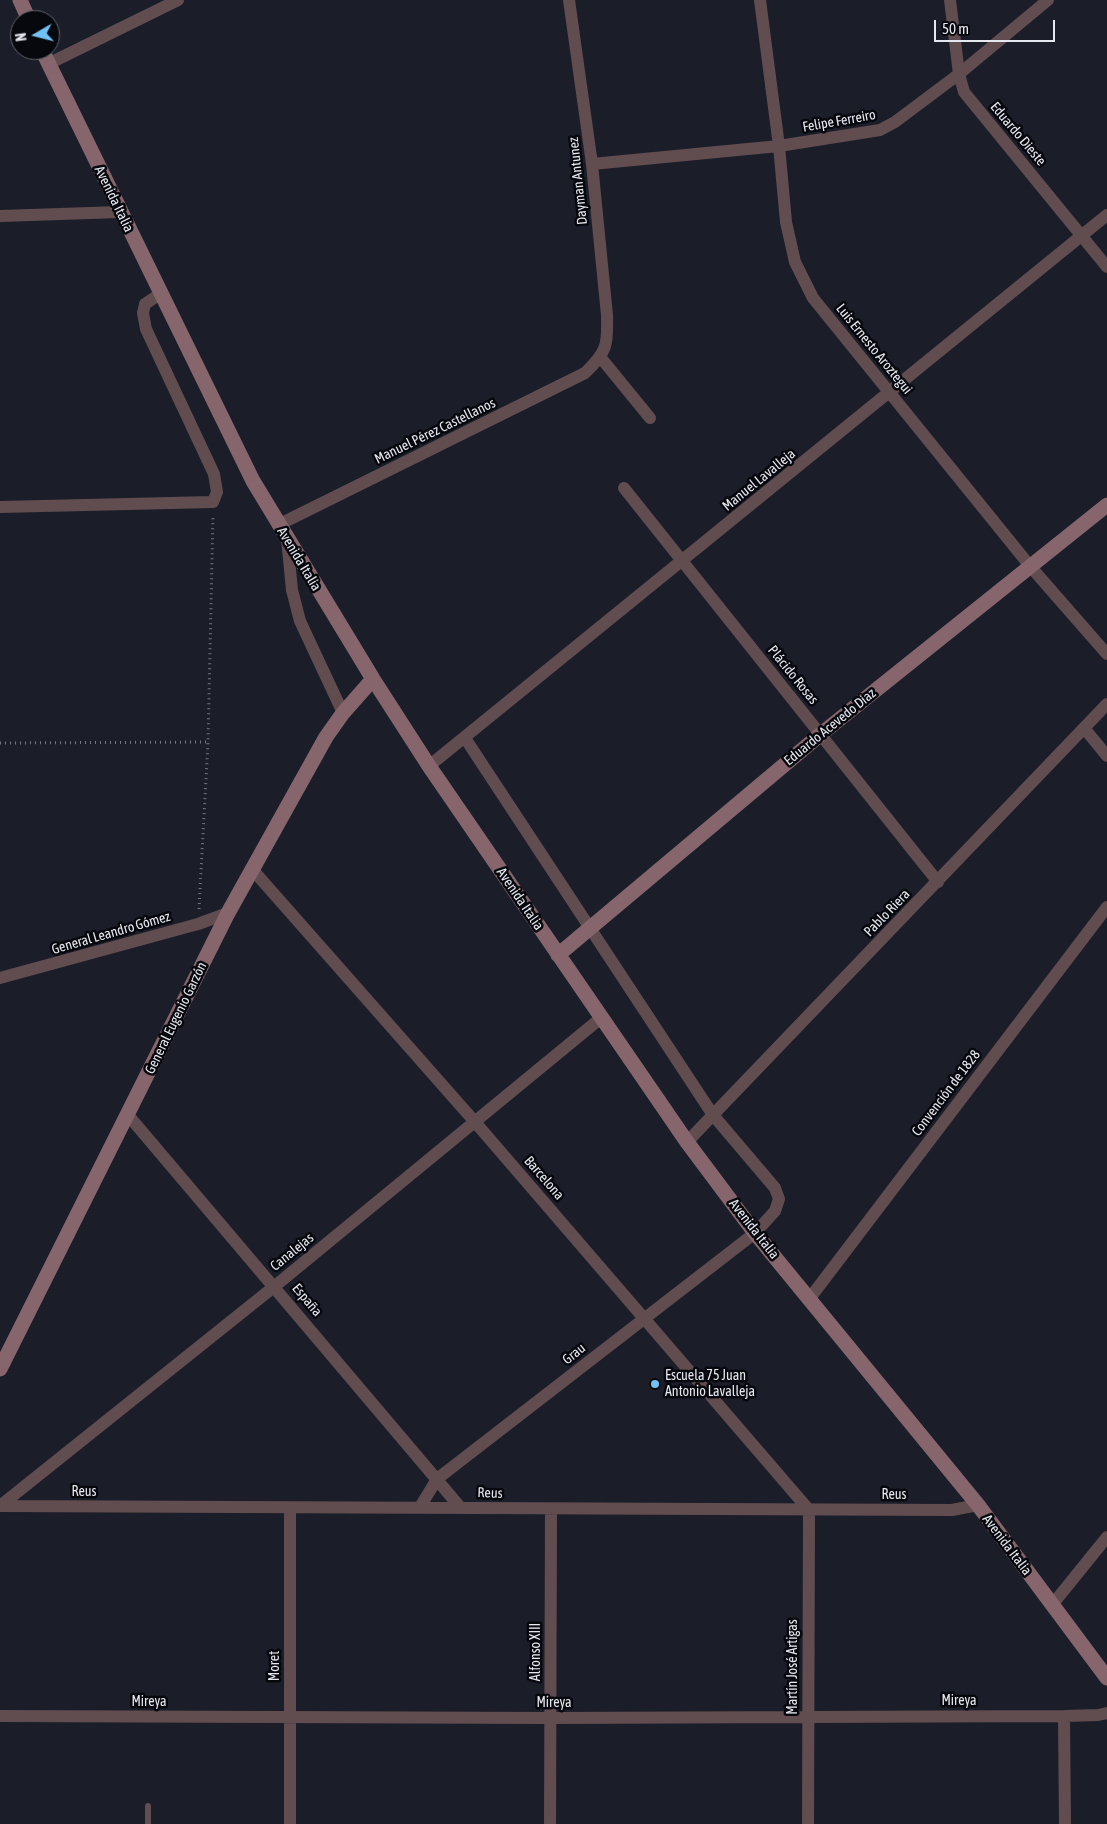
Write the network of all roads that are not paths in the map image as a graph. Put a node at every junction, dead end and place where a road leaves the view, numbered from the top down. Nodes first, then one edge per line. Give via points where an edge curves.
1 (178, 0) edge
2 (569, 0) edge
3 (760, 0) edge
4 (950, 0) edge
5 (1048, 0) edge
6 (46, 60) edge
7 (48, 64) junction
8 (958, 74) junction
9 (779, 146) junction
10 (592, 164) junction
11 (120, 212) junction
12 (0, 216) edge
13 (1107, 216) edge
14 (1083, 235) junction
15 (1107, 268) edge
16 (160, 294) junction
17 (601, 358) junction
18 (890, 392) junction
19 (650, 418) dead end
20 (624, 488) dead end
21 (1107, 505) edge
22 (0, 507) edge
23 (278, 525) junction
24 (287, 539) junction
25 (683, 562) junction
26 (1030, 566) junction
27 (1107, 654) edge
28 (373, 679) junction
29 (1107, 704) edge
30 (343, 713) junction
31 (1084, 728) junction
32 (821, 734) junction
33 (465, 738) junction
34 (1107, 756) edge
35 (429, 766) junction
36 (252, 869) junction
37 (938, 882) junction
38 (1107, 907) edge
39 (228, 913) junction
40 (591, 928) junction
41 (558, 955) junction
42 (0, 978) edge
43 (601, 1018) junction
44 (128, 1115) junction
45 (713, 1115) junction
46 (475, 1122) junction
47 (687, 1142) junction
48 (755, 1233) junction
49 (275, 1286) junction
50 (810, 1298) junction
51 (645, 1318) junction
52 (0, 1369) edge
53 (437, 1479) junction
54 (978, 1505) junction
55 (0, 1506) edge
56 (420, 1507) junction
57 (460, 1507) junction
58 (290, 1508) junction
59 (551, 1510) junction
60 (809, 1510) junction
61 (1107, 1537) edge
62 (1052, 1605) junction
63 (1107, 1678) edge
64 (1107, 1713) edge
65 (0, 1716) edge
66 (808, 1716) junction
67 (1064, 1716) junction
68 (290, 1718) junction
69 (550, 1718) junction
70 (148, 1806) dead end
71 (148, 1824) edge
72 (290, 1824) edge
73 (550, 1824) edge
74 (808, 1824) edge
75 (1065, 1824) edge

1 - 7 street
2 - 10 street, Dayman Antunez
3 - 9 street, Luis Ernesto Aroztegui
4 - 8 street, Eduardo Dieste
5 - 8 street, Felipe Ferreiro
6 - 7 street, Avenida Italia
7 - 11 street, Avenida Italia
8 - 9 street, Felipe Ferreiro via 880,130
8 - 14 street, Eduardo Dieste via 964,92
9 - 10 street, Felipe Ferreiro
9 - 18 street, Luis Ernesto Aroztegui via 786,222 795,262 813,298
10 - 17 street, Dayman Antunez via 607,315 607,338
11 - 12 street
11 - 16 street, Avenida Italia
13 - 14 street, Manuel Lavalleja
14 - 15 street, Eduardo Dieste
14 - 18 street, Manuel Lavalleja
16 - 22 street via 145,304 146,329 214,474 217,492 213,502
16 - 23 street, Avenida Italia
17 - 19 street
17 - 23 street, Manuel Pérez Castellanos via 585,373
18 - 25 street, Manuel Lavalleja
18 - 26 street, Luis Ernesto Aroztegui
20 - 25 street, Plácido Rosas
21 - 26 street, Eduardo Acevedo Diaz
23 - 24 street, Avenida Italia
24 - 28 street, Avenida Italia
24 - 30 street via 292,590 300,621
25 - 32 street, Plácido Rosas
25 - 33 street, Manuel Lavalleja
26 - 27 street, Luis Ernesto Aroztegui
26 - 32 street, Eduardo Acevedo Diaz
28 - 30 street, General Eugenio Garzón
28 - 35 street, Avenida Italia
29 - 31 street, Pablo Riera
30 - 36 street, General Eugenio Garzón via 326,737
31 - 34 street
31 - 37 street, Pablo Riera
32 - 37 street, Plácido Rosas
32 - 40 street, Eduardo Acevedo Diaz
33 - 35 street, Manuel Lavalleja
33 - 40 street
35 - 41 street, Avenida Italia
36 - 39 street, General Eugenio Garzón
36 - 46 street, Barcelona
37 - 45 street, Pablo Riera
38 - 50 street, Convención de 1828
39 - 42 street, General Leandro Gómez
39 - 44 street, General Eugenio Garzón
40 - 41 street, Eduardo Acevedo Diaz
40 - 45 street
41 - 43 street, Avenida Italia
43 - 46 street, Canalejas
43 - 47 street, Avenida Italia
44 - 49 street, España
44 - 52 street, General Eugenio Garzón
45 - 47 street, Pablo Riera
45 - 48 street, Grau via 775,1188 780,1200 775,1211
46 - 49 street, Canalejas
46 - 51 street, Barcelona
47 - 48 street, Avenida Italia
48 - 50 street, Avenida Italia
48 - 51 street, Grau
49 - 53 street, España
49 - 55 street, Canalejas
50 - 54 street, Avenida Italia
51 - 53 street, Grau
51 - 60 street, Barcelona
53 - 56 street, Grau
53 - 57 street, España
54 - 60 street, Reus via 952,1510
54 - 62 street, Avenida Italia
55 - 58 street, Reus
56 - 57 street, Reus
56 - 58 street, Reus
57 - 59 street, Reus
58 - 68 street, Moret
59 - 60 street, Reus
59 - 69 street, Alfonso XIII
60 - 66 street, Martín José Artigas
61 - 62 street
62 - 63 street, Avenida Italia
64 - 67 street, Mireya
65 - 68 street, Mireya
66 - 67 street, Mireya
66 - 69 street, Mireya
66 - 74 street, Martín José Artigas
67 - 75 street
68 - 69 street, Mireya
68 - 72 street, Moret
69 - 73 street, Alfonso XIII
70 - 71 lane

